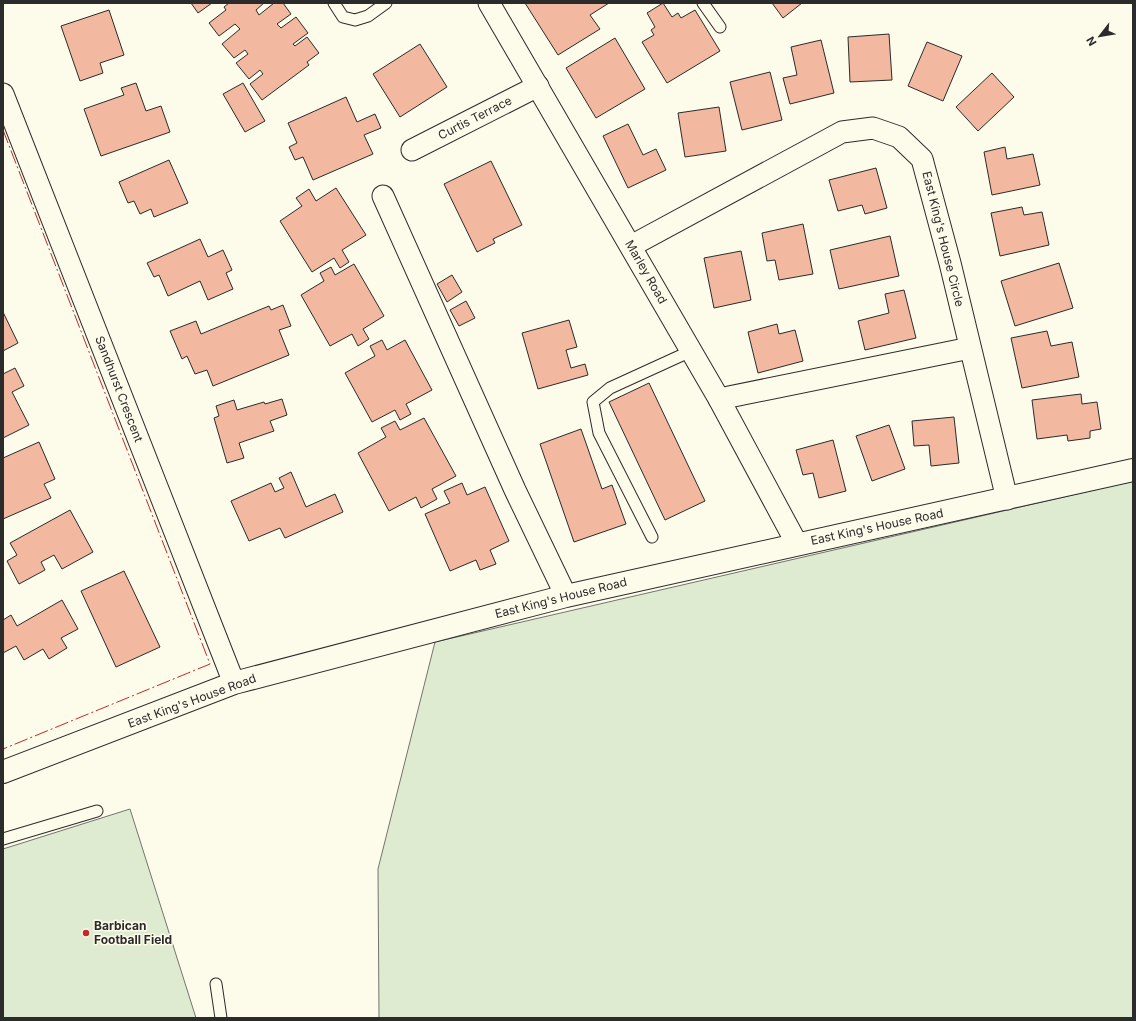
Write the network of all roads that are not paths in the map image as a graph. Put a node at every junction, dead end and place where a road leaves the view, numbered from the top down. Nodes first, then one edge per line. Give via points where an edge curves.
1 (334, 3) edge
2 (386, 3) edge
3 (489, 3) edge
4 (703, 3) edge
5 (720, 27) dead end
6 (538, 86) junction
7 (3, 94) edge
8 (412, 150) dead end
9 (383, 196) dead end
10 (631, 246) junction
11 (970, 348) junction
12 (691, 351) junction
13 (718, 399) junction
14 (1133, 470) edge
15 (1007, 499) junction
16 (652, 537) dead end
17 (796, 544) junction
18 (566, 596) junction
19 (234, 683) junction
20 (3, 772) edge
21 (97, 811) dead end
22 (3, 839) edge
23 (216, 984) dead end
24 (221, 1018) edge

1 - 2 lane via 343,17 355,20 368,16
3 - 6 street, Marley Road
4 - 5 lane
6 - 8 street, Curtis Terrace
6 - 10 street, Marley Road
7 - 19 street, Sandhurst Crescent
9 - 18 street via 512,483
10 - 11 street, East King's House Circle via 842,132 873,128 899,137 922,159
10 - 12 street, Marley Road
11 - 13 street
11 - 15 street, East King's House Circle
12 - 13 street, Marley Road
12 - 16 lane via 610,388 593,402 599,433
13 - 17 street, Marley Road
14 - 15 main road, East King's House Road
15 - 17 main road, East King's House Road
17 - 18 main road, East King's House Road
18 - 19 main road, East King's House Road
19 - 20 main road, East King's House Road
21 - 22 lane
23 - 24 lane

